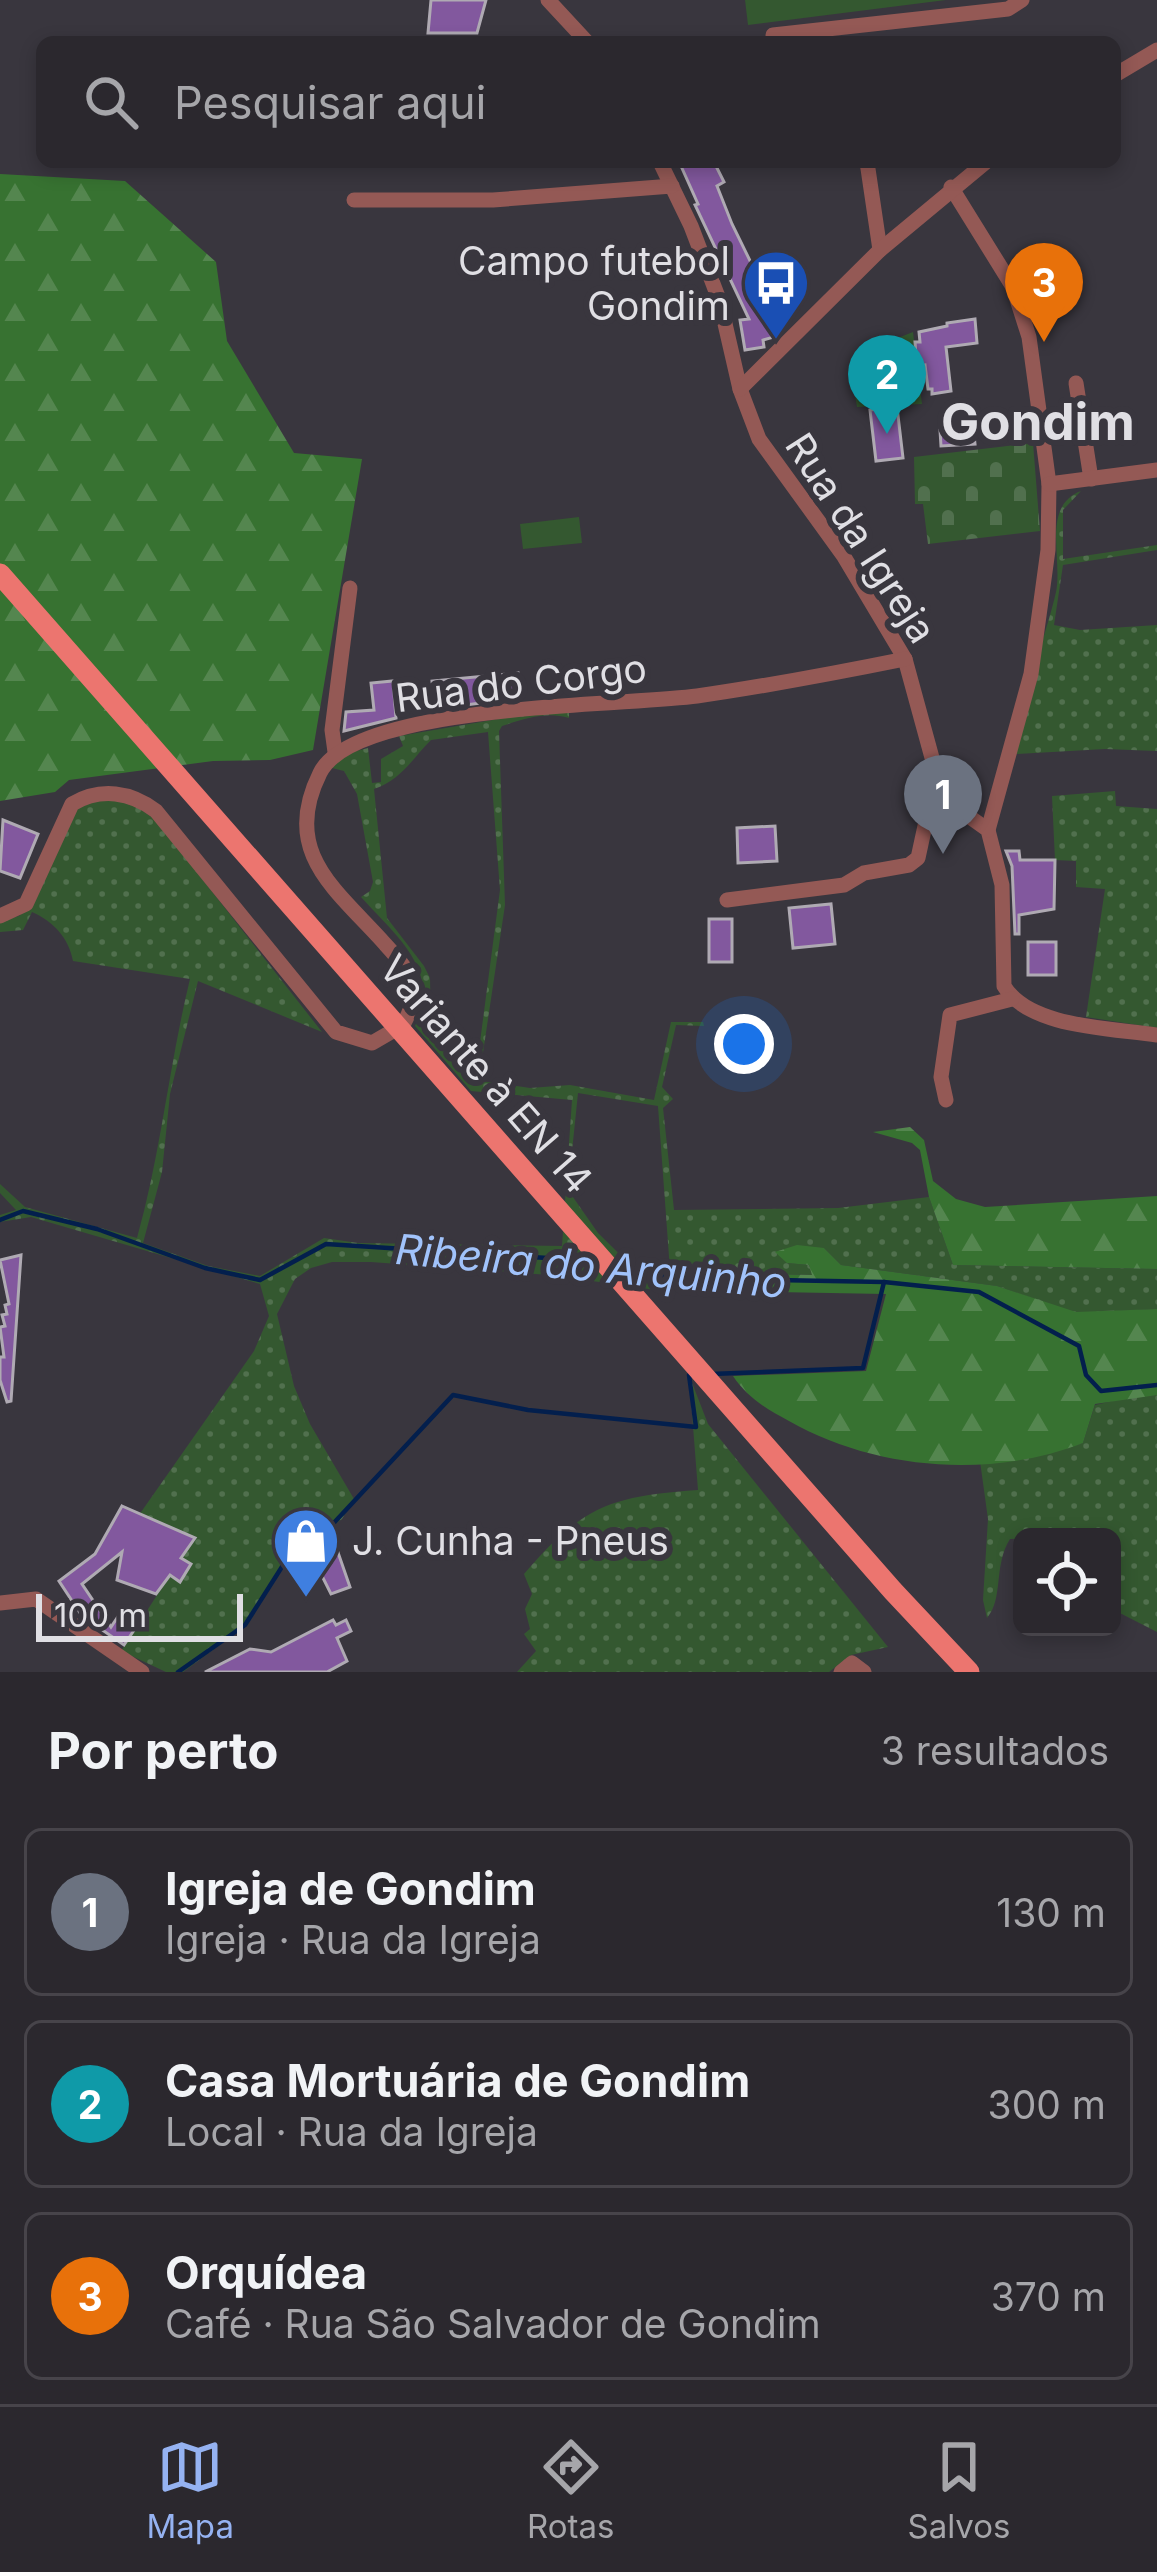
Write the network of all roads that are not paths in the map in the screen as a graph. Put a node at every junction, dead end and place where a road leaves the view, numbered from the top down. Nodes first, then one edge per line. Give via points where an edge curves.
1 (548, 0) edge
2 (1022, 0) edge
3 (773, 35) dead end
4 (849, 35) edge
5 (581, 36) edge
6 (1157, 50) edge
7 (1121, 71) edge
8 (663, 168) edge
9 (868, 168) edge
10 (978, 168) edge
11 (672, 185) junction
12 (951, 187) junction
13 (354, 200) dead end
14 (880, 250) junction
15 (1076, 383) dead end
16 (740, 388) junction
17 (1157, 470) edge
18 (1090, 479) junction
19 (1049, 484) junction
20 (0, 574) edge
21 (350, 588) dead end
22 (904, 659) junction
23 (335, 752) junction
24 (944, 798) junction
25 (988, 830) junction
26 (727, 901) dead end
27 (0, 916) edge
28 (1012, 999) junction
29 (1157, 1035) edge
30 (946, 1100) dead end
31 (0, 1603) edge
32 (142, 1672) edge
33 (969, 1672) edge

1 - 5 street
2 - 4 street via 1008,10
3 - 4 street
6 - 7 street
8 - 11 street, Rua da Igreja
9 - 14 street
10 - 12 street
11 - 13 street via 493,200
11 - 16 street, Rua da Igreja via 720,302
12 - 14 street
12 - 19 street via 1013,287 1029,337
14 - 16 street
15 - 18 street
16 - 22 street, Rua da Igreja via 759,439 843,555
17 - 18 street
18 - 19 street
19 - 25 street via 1031,674
20 - 33 main road, Variante à EN 14
21 - 23 street
22 - 23 street, Rua do Corgo via 694,696 404,725
22 - 24 street, Rua da Igreja
23 - 27 street via 313,789 307,845 316,869 405,968 409,1012 384,1039 361,1043 336,1032 140,799 110,794 73,804 26,904
24 - 25 street
24 - 26 street via 928,812 918,858 909,865 844,884
25 - 28 street via 1003,885 1004,986
28 - 29 street via 1045,1017
28 - 30 street via 950,1015 941,1077
31 - 32 street via 36,1599

